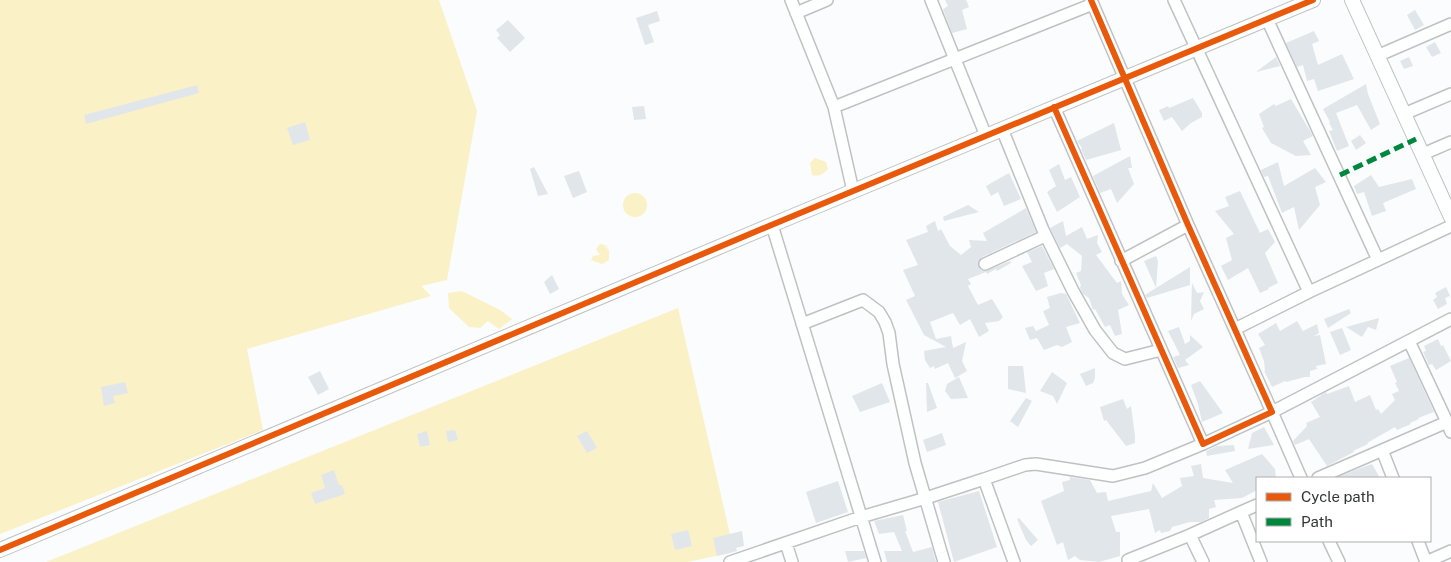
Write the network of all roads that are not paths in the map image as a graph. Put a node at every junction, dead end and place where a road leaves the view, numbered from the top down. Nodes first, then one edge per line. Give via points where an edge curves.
1 (791, 0) edge
2 (827, 0) edge
3 (931, 0) edge
4 (1174, 0) edge
5 (1313, 0) edge
6 (1352, 0) edge
7 (1092, 2) edge
8 (796, 13) junction
9 (1267, 19) junction
10 (1451, 24) edge
11 (1196, 49) junction
12 (1377, 56) junction
13 (954, 59) junction
14 (1125, 78) junction
15 (1451, 94) edge
16 (834, 106) junction
17 (1054, 108) junction
18 (1404, 114) junction
19 (1002, 129) junction
20 (986, 136) junction
21 (1451, 142) edge
22 (1423, 154) junction
23 (854, 191) junction
24 (1451, 217) edge
25 (772, 225) junction
26 (1188, 225) junction
27 (1451, 226) edge
28 (1046, 236) junction
29 (1121, 260) junction
30 (1378, 260) junction
31 (985, 264) dead end
32 (1309, 292) junction
33 (1451, 319) edge
34 (802, 324) junction
35 (1235, 329) junction
36 (1409, 341) junction
37 (1161, 350) junction
38 (1272, 412) junction
39 (1449, 427) edge
40 (1203, 444) junction
41 (1382, 450) junction
42 (1300, 477) edge
43 (1320, 477) edge
44 (1393, 477) edge
45 (984, 478) junction
46 (926, 498) junction
47 (1256, 504) edge
48 (1241, 512) junction
49 (861, 517) junction
50 (1190, 535) junction
51 (1329, 542) edge
52 (1418, 542) edge
53 (786, 543) junction
54 (0, 550) edge
55 (1451, 551) edge
56 (1128, 560) dead end
57 (730, 562) edge
58 (792, 562) edge
59 (875, 562) edge
60 (944, 562) edge
61 (1014, 562) edge
62 (1203, 562) edge
63 (1261, 562) edge
64 (1339, 562) edge
65 (1426, 562) edge

1 - 8 street
2 - 8 street
3 - 13 street
4 - 11 street
5 - 9 street
6 - 12 street
7 - 13 street
7 - 14 street
8 - 16 street
9 - 11 street
9 - 30 street
10 - 12 street
11 - 14 street
11 - 32 street
12 - 18 street
13 - 16 street
13 - 20 street
14 - 17 street
14 - 26 street
15 - 18 street
16 - 23 street
17 - 19 street
17 - 29 street
18 - 22 street
19 - 20 street
19 - 28 street
20 - 23 street
21 - 22 street
22 - 24 street
23 - 25 street
25 - 34 street
25 - 54 street
26 - 29 street
26 - 35 street
27 - 30 street
28 - 31 street
28 - 37 street via 1095,330 1113,353 1125,359
29 - 37 street
30 - 32 street
32 - 35 street
33 - 36 street
34 - 46 street via 863,300 878,312 889,333 915,463
34 - 49 street
35 - 38 street
36 - 38 street
36 - 39 street
37 - 40 street
38 - 40 street
38 - 42 street
39 - 41 street
40 - 45 street via 1145,468 1113,476 1036,464
41 - 43 street
41 - 44 street
45 - 46 street
45 - 61 street
46 - 49 street
46 - 60 street
47 - 48 street
48 - 50 street
48 - 63 street
49 - 53 street
49 - 59 street
50 - 56 street
50 - 62 street
51 - 64 street
52 - 65 street
53 - 57 street
53 - 58 street
55 - 65 street

